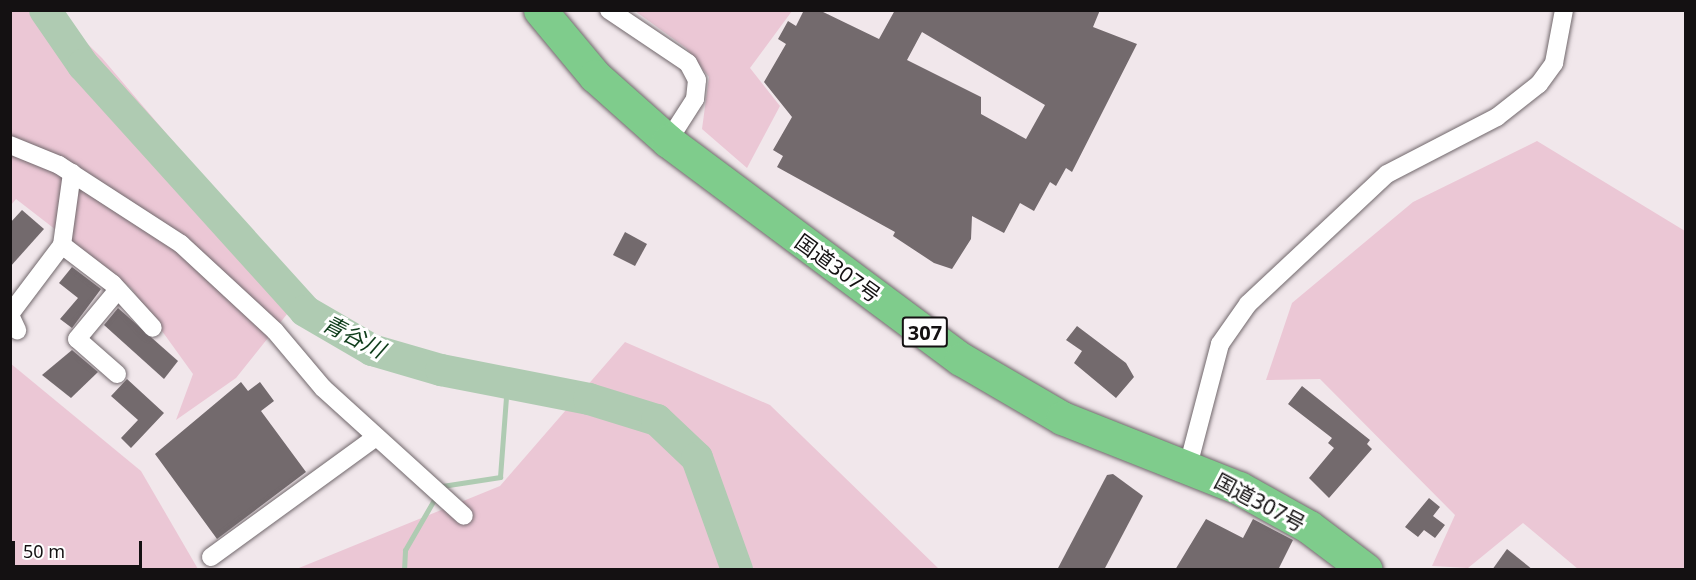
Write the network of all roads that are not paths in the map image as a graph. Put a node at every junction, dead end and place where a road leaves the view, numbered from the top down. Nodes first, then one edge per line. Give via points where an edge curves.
1 (540, 10) edge
2 (609, 10) edge
3 (1564, 10) edge
4 (668, 141) junction
5 (10, 145) edge
6 (72, 173) junction
7 (62, 245) junction
8 (117, 291) junction
9 (13, 320) edge
10 (153, 328) dead end
11 (117, 374) dead end
12 (376, 437) junction
13 (1188, 466) junction
14 (464, 516) dead end
15 (211, 557) dead end
16 (1366, 570) edge

1 - 4 highway, 国道307号 / 307 via 595,76
2 - 4 street via 688,63 697,80 695,99
3 - 13 street via 1554,63 1539,84 1497,117 1387,174 1248,304 1220,344
4 - 13 highway, 国道307号 / 307 via 1014,394
5 - 6 street
6 - 7 street
6 - 12 street via 181,244 275,331 323,388
7 - 8 street
7 - 9 street
8 - 10 street
8 - 11 street via 77,339
12 - 14 street
12 - 15 street
13 - 16 highway, 国道307号 / 307 via 1309,527

